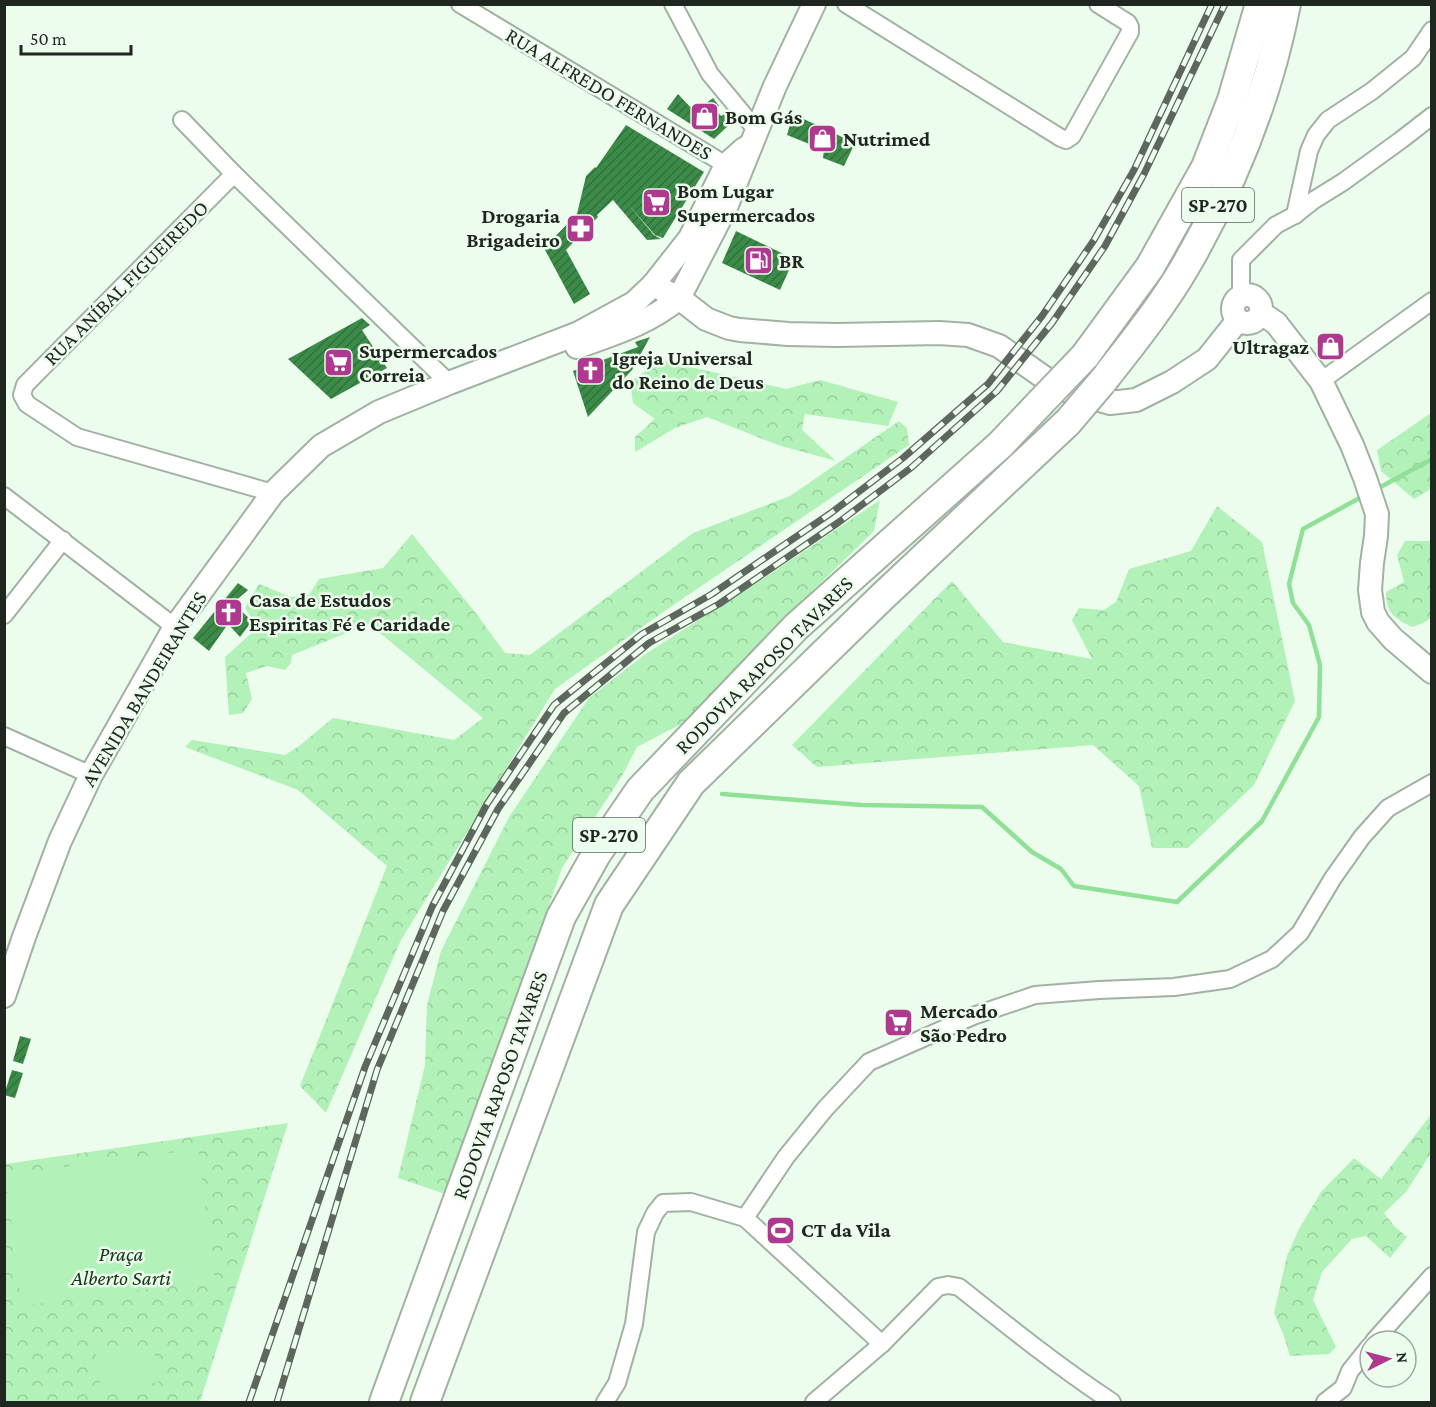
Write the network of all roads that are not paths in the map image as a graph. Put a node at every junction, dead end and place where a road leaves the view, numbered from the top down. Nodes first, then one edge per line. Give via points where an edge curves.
1 (460, 4) edge
2 (673, 4) edge
3 (814, 4) edge
4 (1098, 4) edge
5 (1260, 4) edge
6 (1286, 4) edge
7 (853, 6) edge
8 (1431, 30) edge
9 (1431, 116) edge
10 (182, 120) dead end
11 (754, 138) junction
12 (726, 165) junction
13 (234, 174) junction
14 (1295, 215) junction
15 (653, 285) junction
16 (1241, 296) junction
17 (679, 298) junction
18 (1431, 301) edge
19 (1261, 313) junction
20 (1238, 320) junction
21 (1321, 381) junction
22 (449, 383) junction
23 (273, 493) junction
24 (4, 496) edge
25 (63, 540) junction
26 (4, 615) edge
27 (176, 627) junction
28 (1431, 672) edge
29 (4, 736) edge
30 (91, 775) junction
31 (1431, 783) edge
32 (4, 996) edge
33 (745, 1218) junction
34 (1431, 1276) edge
35 (1431, 1288) edge
36 (1385, 1329) edge
37 (1395, 1329) edge
38 (882, 1344) junction
39 (1358, 1361) edge
40 (1358, 1371) edge
41 (1343, 1388) junction
42 (384, 1402) edge
43 (425, 1402) edge
44 (605, 1402) edge
45 (814, 1402) edge
46 (1112, 1402) edge
47 (1325, 1402) edge

1 - 12 street, RUA ALFREDO FERNANDES
2 - 11 street via 710,74
3 - 11 main road, AVENIDA BANDEIRANTES
4 - 7 street via 1128,23 1130,32 1072,136 1066,140
5 - 42 highway, RODOVIA RAPOSO TAVARES / SP-270, bridge via 1232,100 1206,167 1150,267 1084,356 1000,445 796,627 640,790 597,853 561,917
6 - 43 highway, RODOVIA RAPOSO TAVARES / SP-270, bridge via 1269,75 1246,142 1218,206 1146,327 1068,422 691,783 609,905
8 - 14 street via 1413,58 1328,120 1316,135
9 - 14 street
10 - 13 street
11 - 12 main road, AVENIDA BANDEIRANTES
11 - 17 main road, AVENIDA BANDEIRANTES via 726,207
12 - 15 main road, AVENIDA BANDEIRANTES via 690,238
13 - 22 street
13 - 23 street, RUA ANÍBAL FIGUEIREDO via 25,386 22,395 27,404 77,437
14 - 16 street via 1276,225 1241,260
15 - 17 main road
15 - 22 main road, AVENIDA BANDEIRANTES via 634,303 579,333
16 - 19 main road via 1257,299
16 - 20 main road via 1233,306
17 - 20 main road via 706,319 740,330 968,335 999,346 1059,388 1110,403 1136,400 1172,382 1207,359
17 - 22 main road, AVENIDA BANDEIRANTES via 633,327 539,361
18 - 21 street
19 - 20 main road via 1251,323
19 - 21 main road via 1276,323
21 - 28 main road via 1375,504 1377,524 1370,576 1373,612 1393,639
22 - 23 main road, AVENIDA BANDEIRANTES via 379,412 321,446
23 - 27 main road, AVENIDA BANDEIRANTES
24 - 25 street
25 - 26 street
25 - 27 street
27 - 30 main road, AVENIDA BANDEIRANTES
29 - 30 street
30 - 32 main road, AVENIDA BANDEIRANTES via 60,841
31 - 33 street via 1388,808 1333,878 1300,933 1272,959 1230,979 1174,987 1035,996 973,1016 868,1062 786,1157
33 - 38 street
33 - 44 street via 680,1201 663,1203 655,1213 646,1232 634,1324 617,1383
34 - 36 street
35 - 37 street
38 - 45 street
38 - 46 street via 938,1287 959,1287
39 - 41 street
40 - 41 street
41 - 47 street

